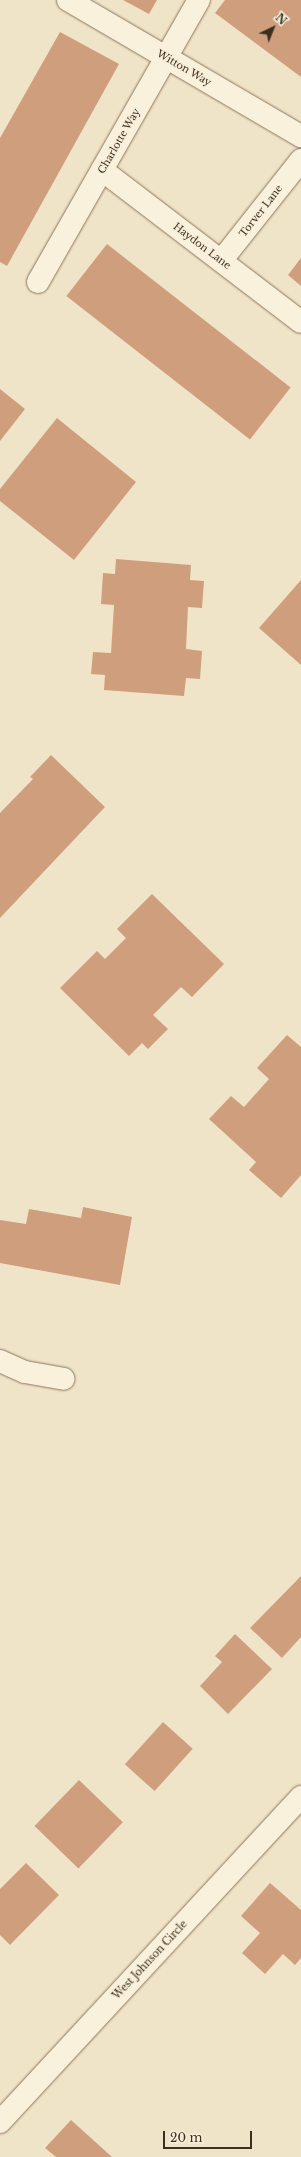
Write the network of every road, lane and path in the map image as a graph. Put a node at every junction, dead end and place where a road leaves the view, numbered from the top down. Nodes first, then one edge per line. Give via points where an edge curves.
1 (68, 0) edge
2 (199, 0) edge
3 (166, 58) junction
4 (301, 136) edge
5 (301, 160) edge
6 (102, 170) junction
7 (221, 261) junction
8 (38, 282) dead end
9 (301, 322) edge
10 (0, 1361) edge
11 (63, 1379) dead end
12 (301, 1797) edge
13 (0, 2122) edge

1 - 3 street, Witton Way
2 - 3 street, Charlotte Way
3 - 4 street, Witton Way
3 - 6 street, Charlotte Way
5 - 7 street, Torver Lane
6 - 7 street, Haydon Lane
6 - 8 street, Charlotte Way
7 - 9 street, Haydon Lane
10 - 11 street via 25,1372
12 - 13 street, West Johnson Circle

